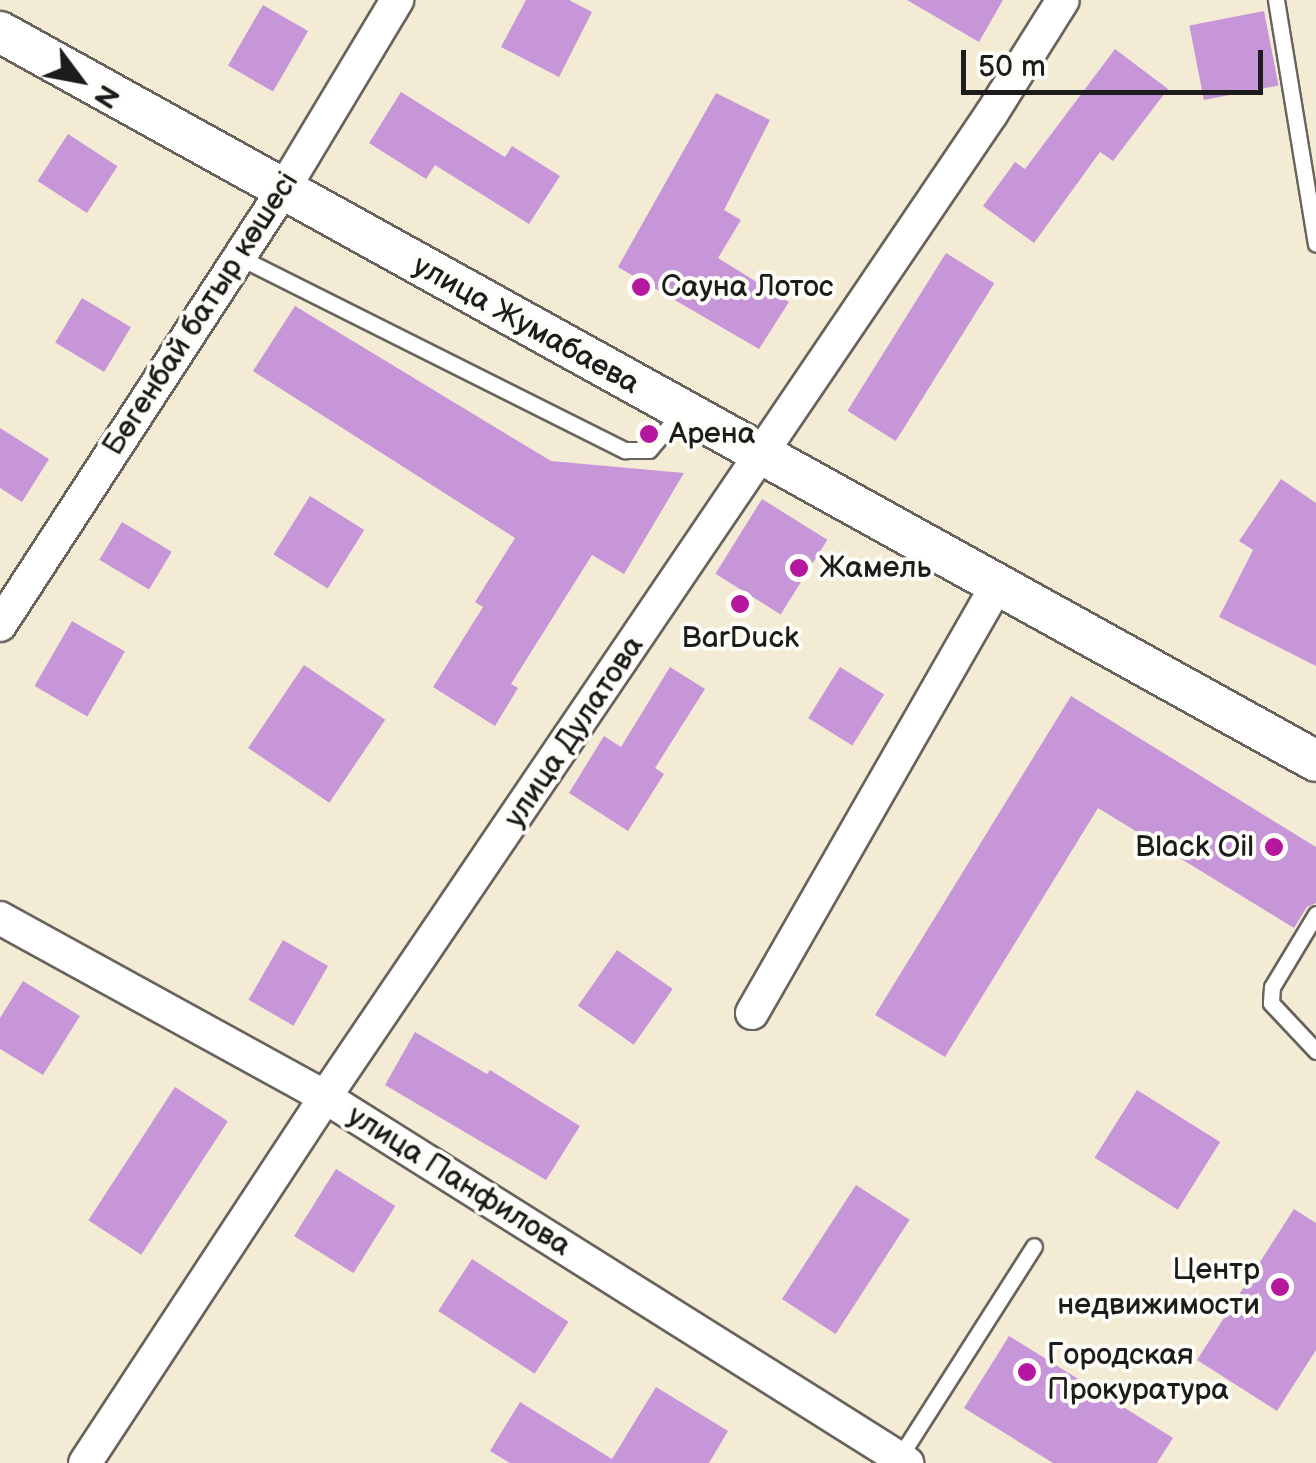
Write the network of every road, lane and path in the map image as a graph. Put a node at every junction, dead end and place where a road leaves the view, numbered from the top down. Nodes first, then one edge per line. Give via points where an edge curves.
1 (397, 0) edge
2 (1063, 0) edge
3 (1276, 0) edge
4 (0, 32) edge
5 (283, 190) junction
6 (1316, 244) edge
7 (239, 257) junction
8 (682, 412) junction
9 (762, 456) junction
10 (997, 586) junction
11 (0, 625) edge
12 (1316, 761) edge
13 (1316, 914) edge
14 (0, 918) edge
15 (752, 1012) dead end
16 (1316, 1051) edge
17 (325, 1097) junction
18 (1034, 1246) dead end
19 (903, 1460) edge
20 (85, 1463) edge

1 - 5 street, Бөгенбай батыр көшесі
2 - 9 street, улица Дулатова
3 - 6 lane
4 - 5 street, улица Жумабаева
5 - 7 street, Бөгенбай батыр көшесі
5 - 8 street, улица Жумабаева
7 - 8 lane via 625,450 649,450
7 - 11 street, Бөгенбай батыр көшесі
8 - 9 street, улица Жумабаева
9 - 10 street, улица Жумабаева
9 - 17 street, улица Дулатова
10 - 12 street, улица Жумабаева
10 - 15 street
13 - 16 lane via 1272,987 1271,1003
14 - 17 street, улица Панфилова
17 - 19 street, улица Панфилова
17 - 20 street, улица Дулатова
18 - 19 lane

